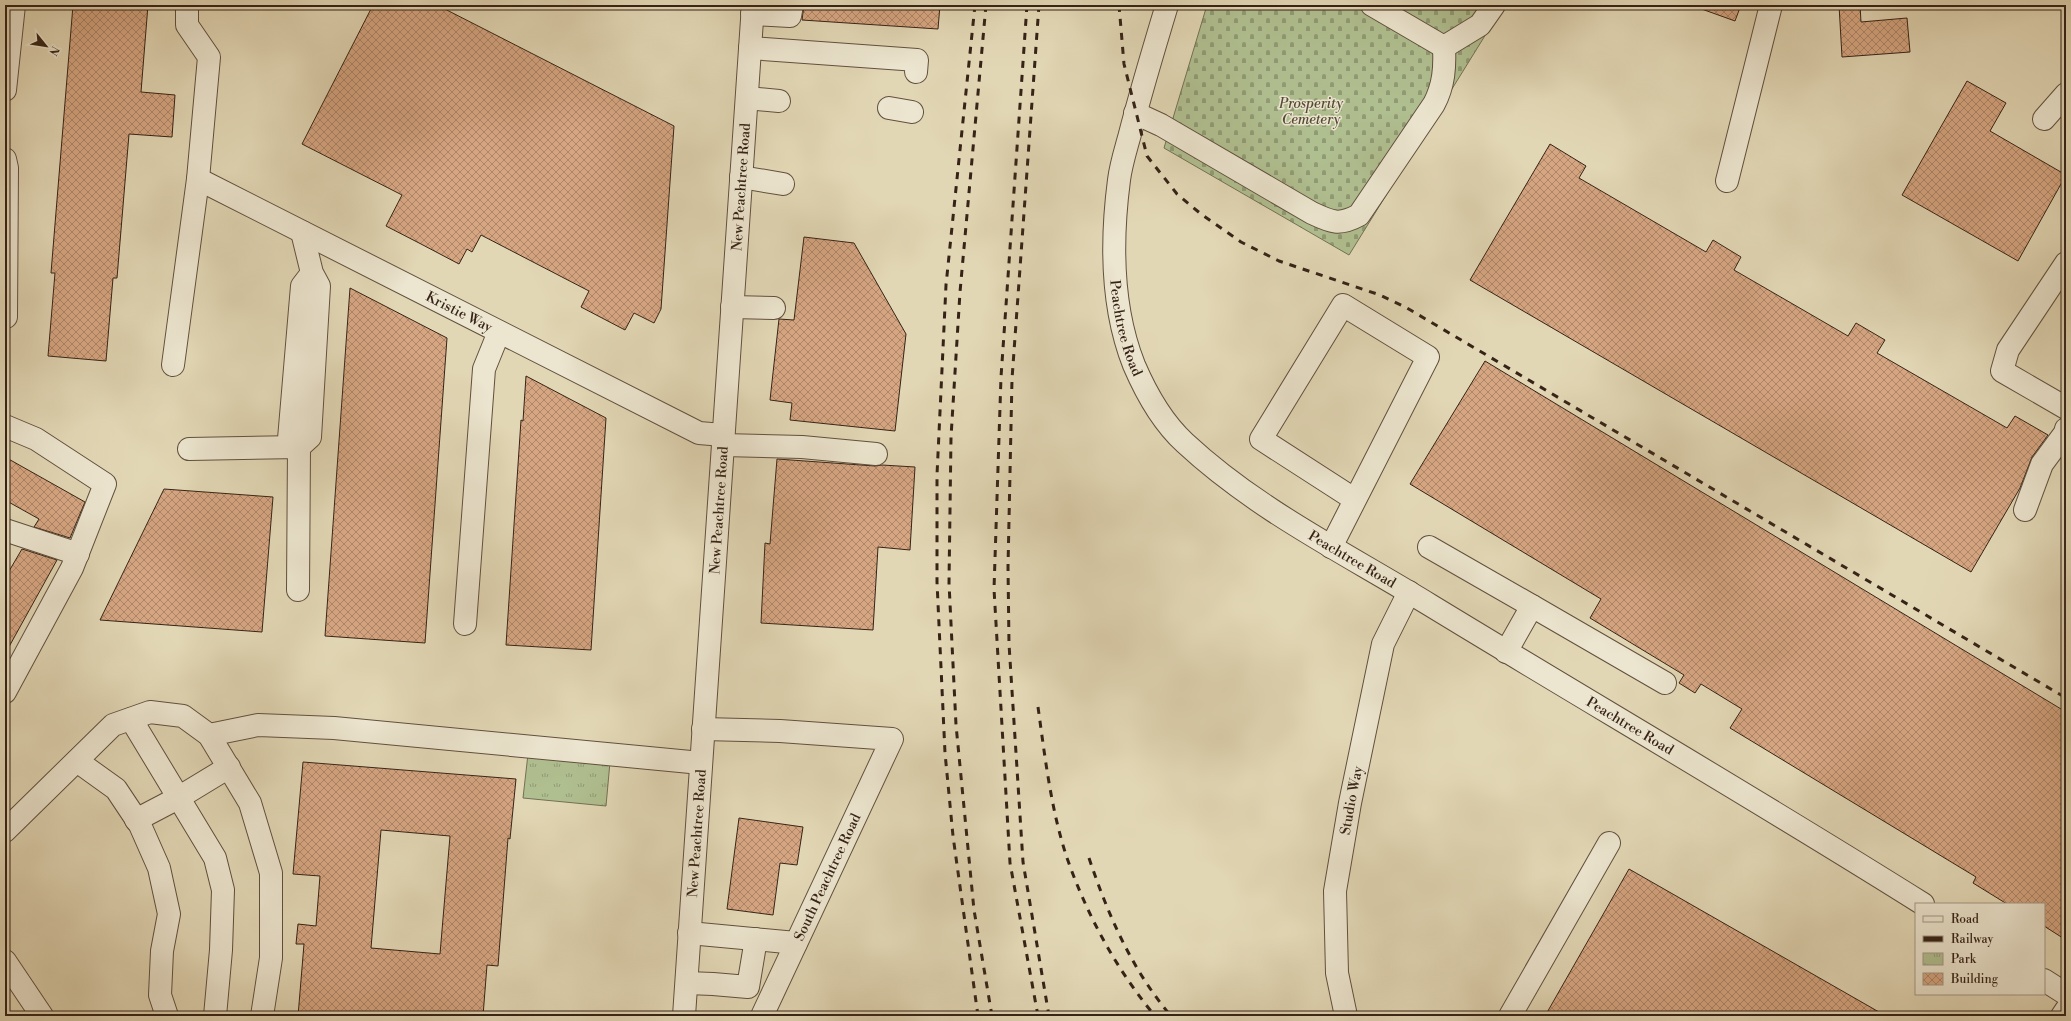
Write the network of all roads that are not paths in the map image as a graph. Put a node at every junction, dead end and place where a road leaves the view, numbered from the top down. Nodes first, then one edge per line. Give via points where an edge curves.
1 (14, 5) edge
2 (187, 5) edge
3 (792, 5) edge
4 (1166, 5) edge
5 (1372, 5) edge
6 (1494, 5) edge
7 (1771, 5) edge
8 (753, 9) edge
9 (1444, 47) junction
10 (750, 48) junction
11 (917, 66) dead end
12 (5, 90) edge
13 (2066, 94) edge
14 (746, 98) junction
15 (779, 101) dead end
16 (889, 108) dead end
17 (912, 112) dead end
18 (1135, 113) junction
19 (2044, 119) dead end
20 (5, 159) edge
21 (741, 177) junction
22 (198, 179) junction
23 (1726, 180) dead end
24 (784, 184) dead end
25 (302, 232) junction
26 (2066, 263) edge
27 (732, 307) junction
28 (774, 308) dead end
29 (6, 317) edge
30 (499, 332) junction
31 (173, 365) dead end
32 (2066, 408) edge
33 (5, 426) edge
34 (2066, 429) edge
35 (723, 440) junction
36 (299, 447) junction
37 (189, 449) dead end
38 (876, 454) dead end
39 (1354, 499) junction
40 (2025, 510) dead end
41 (5, 530) edge
42 (1331, 547) junction
43 (1429, 547) dead end
44 (78, 554) junction
45 (298, 590) dead end
46 (1409, 592) junction
47 (1532, 606) junction
48 (465, 624) dead end
49 (1506, 652) junction
50 (1666, 682) dead end
51 (5, 692) edge
52 (131, 719) junction
53 (703, 729) junction
54 (209, 735) junction
55 (77, 762) junction
56 (701, 764) junction
57 (229, 767) junction
58 (178, 798) junction
59 (136, 820) junction
60 (5, 832) edge
61 (1610, 843) dead end
62 (1921, 903) edge
63 (689, 933) junction
64 (756, 939) junction
65 (796, 943) junction
66 (5, 961) edge
67 (2045, 981) edge
68 (686, 983) junction
69 (2066, 994) edge
70 (2066, 1010) edge
71 (42, 1016) edge
72 (167, 1016) edge
73 (215, 1016) edge
74 (262, 1016) edge
75 (684, 1016) edge
76 (762, 1016) edge
77 (1346, 1016) edge
78 (1510, 1016) edge
79 (2062, 1016) edge

1 - 12 street
2 - 22 street via 187,25 209,57
3 - 8 street via 790,16
4 - 18 street, Peachtree Road
5 - 9 street
6 - 9 street via 1480,25
7 - 23 street
8 - 10 street, New Peachtree Road
9 - 18 street via 1445,68 1441,90 1434,104 1358,215 1345,222 1329,221 1312,213
10 - 11 street
10 - 14 street, New Peachtree Road
13 - 19 street
14 - 15 street
14 - 21 street, New Peachtree Road
16 - 17 street
18 - 42 street, Peachtree Road via 1119,177 1114,253 1118,309 1133,361 1148,397 1182,440 1237,487
20 - 29 street
21 - 24 street
21 - 27 street, New Peachtree Road
22 - 25 street, Kristie Way
22 - 31 street
25 - 30 street, Kristie Way
25 - 36 street via 312,272 302,286 289,439
26 - 32 street via 2008,350 2002,371
27 - 28 street
27 - 35 street, New Peachtree Road
30 - 35 street, Kristie Way via 699,433
30 - 48 street via 484,369
33 - 44 street via 36,439 105,484
34 - 40 street via 2065,434 2042,464
35 - 38 street, Kristie Way
35 - 53 street, New Peachtree Road
36 - 37 street
36 - 45 street
39 - 39 street via 1428,357 1343,305 1261,439
39 - 42 street
41 - 44 street
42 - 46 street, Peachtree Road
43 - 47 street
44 - 51 street
46 - 49 street, Peachtree Road
46 - 77 street, Studio Way via 1383,644 1350,803 1335,891 1337,973
47 - 49 street
47 - 50 street
49 - 62 street, Peachtree Road via 1825,842
52 - 54 street via 150,712 183,716
52 - 55 street via 113,725
52 - 58 street
53 - 56 street, New Peachtree Road
53 - 65 street, South Peachtree Road via 780,731 892,739
54 - 56 street via 258,725 334,728
54 - 57 street
55 - 59 street via 116,789
55 - 60 street
56 - 63 street, New Peachtree Road
57 - 58 street
57 - 74 street via 250,803 271,873 271,958
58 - 59 street
58 - 73 street via 214,858 223,890
59 - 72 street via 159,868 169,914 162,950 160,995
61 - 78 street
63 - 64 street
63 - 68 street, New Peachtree Road
64 - 65 street
64 - 68 street via 748,987
65 - 76 street, South Peachtree Road
66 - 71 street
67 - 69 street
68 - 75 street, New Peachtree Road
70 - 79 street

